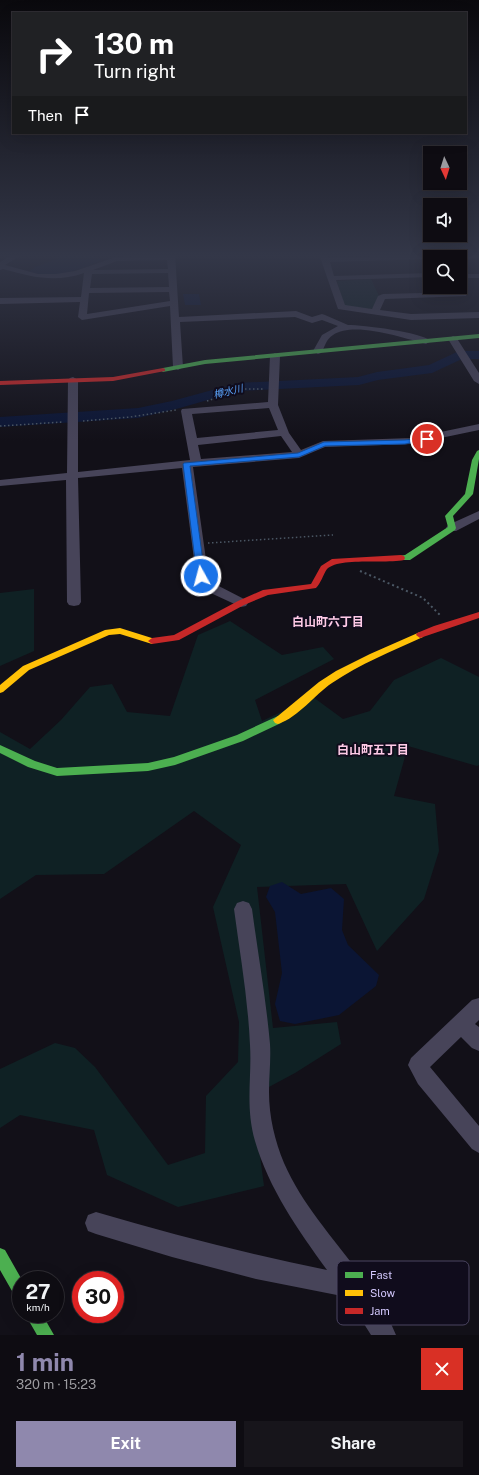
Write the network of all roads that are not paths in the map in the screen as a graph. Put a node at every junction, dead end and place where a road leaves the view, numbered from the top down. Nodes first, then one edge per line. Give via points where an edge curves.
1 (174, 316) edge
2 (249, 316) edge
3 (302, 316) edge
4 (174, 320) junction
5 (345, 327) junction
6 (479, 336) edge
7 (453, 339) junction
8 (426, 341) junction
9 (318, 351) junction
10 (275, 356) junction
11 (178, 367) junction
12 (73, 380) junction
13 (479, 381) edge
14 (0, 383) edge
15 (273, 404) junction
16 (479, 427) edge
17 (284, 433) junction
18 (192, 442) junction
19 (479, 452) edge
20 (299, 454) junction
21 (191, 464) junction
22 (72, 476) junction
23 (0, 483) edge
24 (479, 515) edge
25 (452, 528) junction
26 (74, 602) dead end
27 (241, 603) junction
28 (479, 615) edge
29 (0, 690) edge
30 (0, 749) edge
31 (243, 909) dead end
32 (479, 1007) edge
33 (462, 1024) junction
34 (479, 1041) edge
35 (479, 1142) edge
36 (96, 1223) dead end
37 (0, 1255) edge
38 (337, 1264) edge
39 (12, 1277) edge
40 (337, 1283) edge
41 (39, 1323) edge
42 (378, 1325) edge
43 (46, 1335) edge
44 (384, 1335) edge

1 - 4 street
2 - 4 street
3 - 5 street via 312,320 322,317
4 - 11 street
5 - 8 street via 357,327
5 - 9 street via 330,332
6 - 7 main road
7 - 8 main road
7 - 13 street
8 - 9 main road
9 - 10 main road
10 - 11 main road
10 - 15 street
11 - 12 main road via 113,379
12 - 14 main road
12 - 22 street
15 - 17 street
15 - 18 street via 186,411
16 - 20 street via 412,441 324,444
17 - 18 street
17 - 20 street
18 - 21 street
19 - 25 main road via 475,458 474,478 469,497 449,516
20 - 21 street
21 - 22 street
21 - 27 street via 201,576 204,584
22 - 23 street
22 - 26 street
24 - 25 street
25 - 27 main road via 407,558 335,560 328,565 313,586 272,591
27 - 29 main road via 176,638 150,641 120,631 108,632 26,668
28 - 30 main road via 437,628 338,674 287,714 260,729 175,760 148,767 57,772
31 - 38 street via 260,1043 259,1085 266,1142 273,1162 296,1206
32 - 33 street
33 - 34 street
33 - 35 street via 418,1065
36 - 40 street via 172,1246
37 - 39 main road
41 - 43 main road
42 - 44 street

